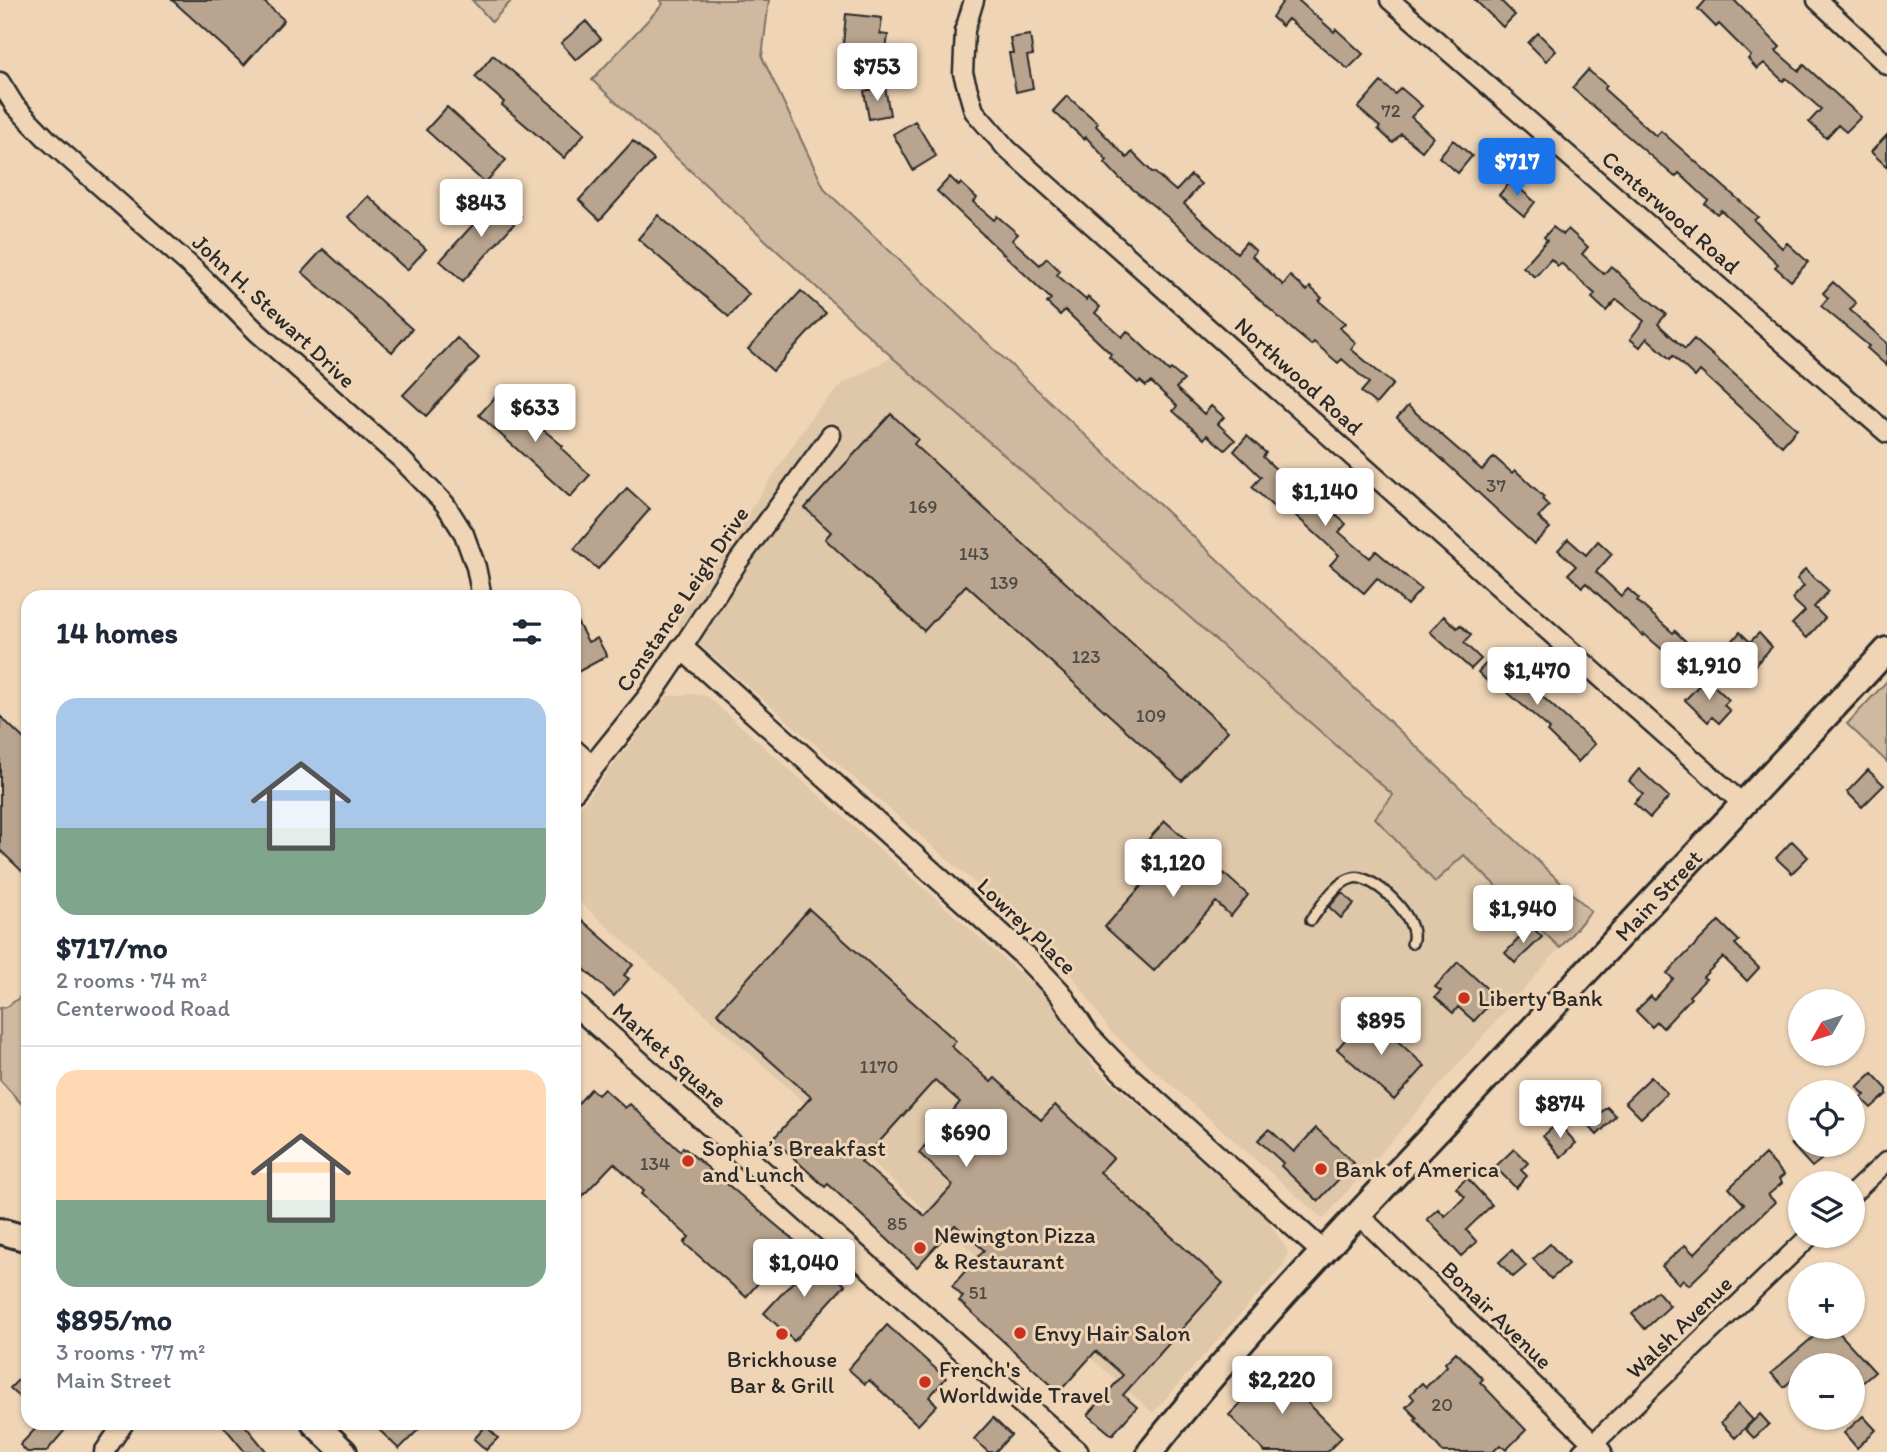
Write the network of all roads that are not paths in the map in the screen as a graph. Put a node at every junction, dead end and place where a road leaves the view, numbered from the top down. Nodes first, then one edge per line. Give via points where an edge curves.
1 (974, 0) edge
2 (1390, 0) edge
3 (1817, 0) edge
4 (1887, 65) edge
5 (0, 82) edge
6 (1887, 433) edge
7 (831, 435) dead end
8 (481, 590) edge
9 (682, 648) junction
10 (1887, 650) edge
11 (581, 756) edge
12 (593, 766) junction
13 (581, 781) edge
14 (1744, 805) junction
15 (1311, 920) dead end
16 (1412, 943) dead end
17 (581, 1010) edge
18 (1887, 1161) edge
19 (1865, 1182) edge
20 (1358, 1214) junction
21 (0, 1231) edge
22 (21, 1237) edge
23 (1798, 1248) edge
24 (1323, 1252) junction
25 (119, 1430) edge
26 (321, 1430) edge
27 (1593, 1449) edge
28 (103, 1452) edge
29 (344, 1452) edge
30 (1077, 1452) edge
31 (1150, 1452) edge

1 - 14 street, Northwood Road via 965,30 962,73 974,111 1007,149
2 - 6 street, Centerwood Road
3 - 4 street
5 - 8 street, John H. Stewart Drive via 15,106 47,139 445,504 464,534
7 - 9 street, Constance Leigh Drive via 737,563
9 - 12 street, Constance Leigh Drive
9 - 24 street, Lowrey Place via 1024,954 1060,993 1088,1036 1121,1070
10 - 14 main road, Main Street
11 - 12 street
12 - 13 street, Constance Leigh Drive
14 - 20 main road, Main Street
15 - 16 lane via 1338,887 1360,877 1406,913 1414,930
17 - 30 street, Market Square
18 - 19 street
20 - 24 main road, Main Street
20 - 27 street, Bonair Avenue
21 - 22 main road
23 - 27 street, Walsh Avenue
24 - 31 main road, Main Street via 1206,1381
25 - 28 street
26 - 29 main road

